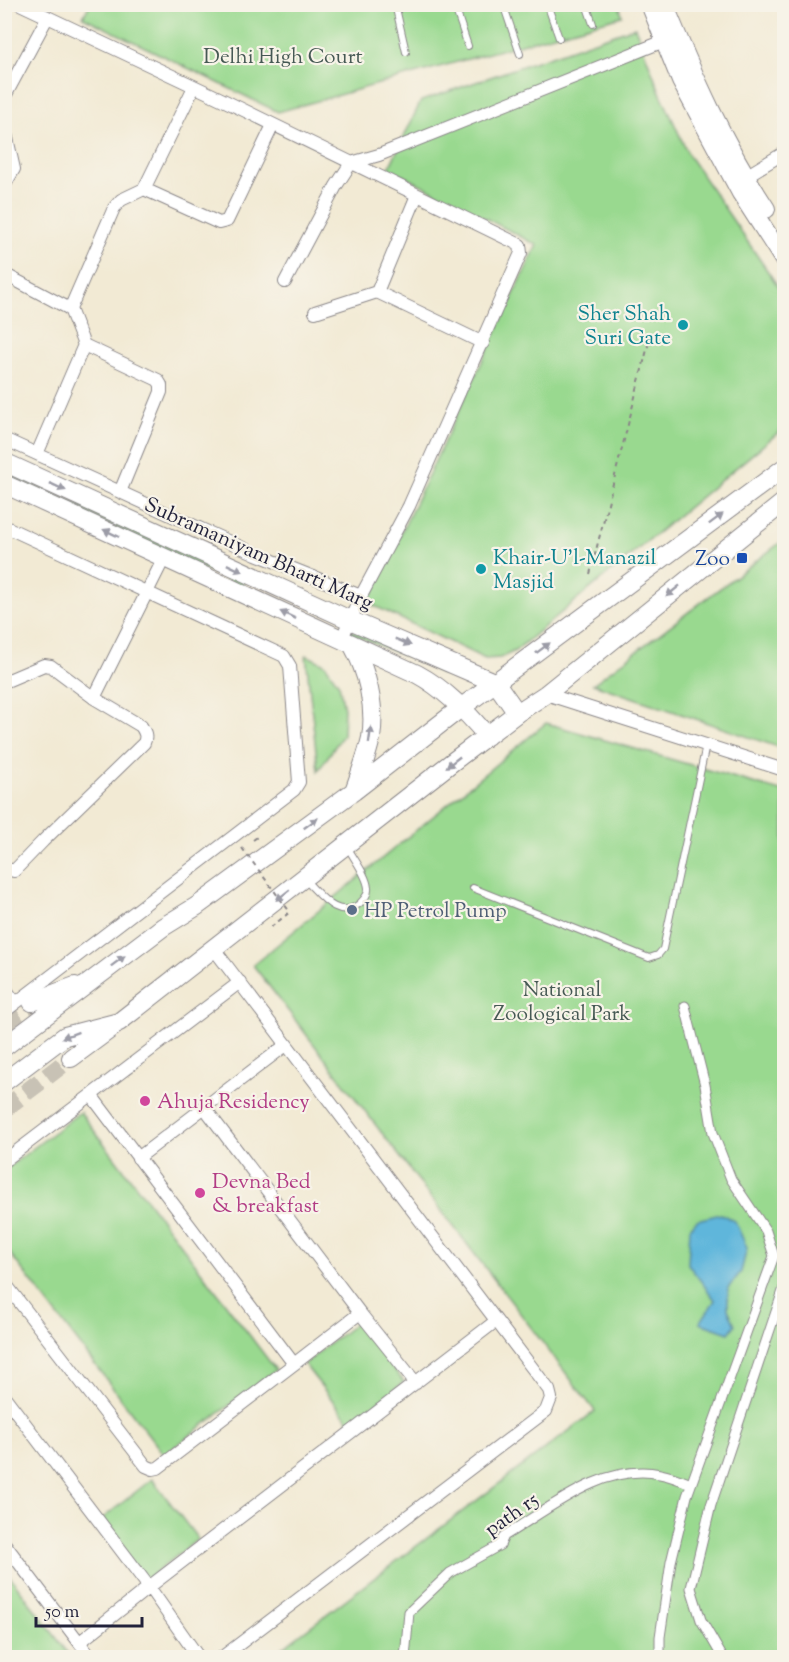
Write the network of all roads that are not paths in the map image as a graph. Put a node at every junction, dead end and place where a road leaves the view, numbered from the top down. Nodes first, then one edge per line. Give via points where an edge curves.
1 (20, 4) edge
2 (395, 4) edge
3 (454, 4) edge
4 (503, 4) edge
5 (547, 4) edge
6 (586, 4) edge
7 (650, 4) edge
8 (664, 4) edge
9 (47, 18) junction
10 (593, 24) dead end
11 (559, 38) dead end
12 (664, 41) junction
13 (468, 46) dead end
14 (406, 52) dead end
15 (520, 54) dead end
16 (194, 87) junction
17 (4, 98) edge
18 (4, 125) edge
19 (273, 125) junction
20 (784, 153) edge
21 (351, 163) junction
22 (746, 176) junction
23 (4, 186) edge
24 (144, 189) junction
25 (417, 195) junction
26 (784, 237) edge
27 (784, 260) edge
28 (4, 274) edge
29 (285, 282) dead end
30 (377, 292) junction
31 (70, 309) junction
32 (315, 312) dead end
33 (483, 343) junction
34 (84, 345) junction
35 (4, 439) edge
36 (37, 454) junction
37 (4, 462) edge
38 (784, 468) edge
39 (4, 484) edge
40 (120, 492) junction
41 (784, 502) edge
42 (4, 526) edge
43 (164, 558) junction
44 (147, 592) junction
45 (361, 596) junction
46 (350, 620) junction
47 (346, 642) junction
48 (4, 682) edge
49 (496, 683) junction
50 (546, 694) junction
51 (94, 698) junction
52 (462, 707) junction
53 (517, 713) junction
54 (487, 736) junction
55 (706, 745) junction
56 (784, 770) edge
57 (354, 791) junction
58 (346, 845) junction
59 (4, 868) edge
60 (304, 878) junction
61 (473, 888) dead end
62 (214, 949) junction
63 (93, 980) junction
64 (4, 982) edge
65 (240, 982) junction
66 (25, 1002) junction
67 (685, 1006) dead end
68 (4, 1012) edge
69 (119, 1022) junction
70 (286, 1045) junction
71 (4, 1047) edge
72 (71, 1058) tunnel mouth
73 (4, 1082) edge
74 (91, 1095) junction
75 (204, 1107) junction
76 (138, 1158) junction
77 (4, 1161) edge
78 (4, 1282) edge
79 (784, 1288) edge
80 (360, 1313) junction
81 (496, 1321) junction
82 (294, 1364) junction
83 (416, 1383) junction
84 (4, 1396) edge
85 (692, 1484) junction
86 (4, 1543) edge
87 (149, 1587) junction
88 (80, 1642) junction
89 (92, 1658) edge
90 (199, 1658) edge
91 (221, 1658) edge
92 (405, 1658) edge
93 (660, 1658) edge
94 (723, 1658) edge

1 - 9 street
2 - 14 lane
3 - 13 lane
4 - 15 lane
5 - 11 lane
6 - 10 lane
7 - 12 main road
8 - 22 main road via 694,79
9 - 16 street
9 - 17 street
12 - 21 street
12 - 27 main road via 741,193
16 - 19 street
16 - 24 street
18 - 23 street via 14,166
19 - 21 street
19 - 24 street via 223,223
20 - 22 street
21 - 25 street
21 - 29 street
22 - 26 main road
24 - 31 street via 121,200 114,208
25 - 30 street
25 - 33 street via 520,245 521,253
28 - 31 street
30 - 32 street
30 - 33 street
31 - 34 street
33 - 45 street via 409,506
34 - 36 street
34 - 40 street via 158,380 161,385
35 - 36 street
36 - 40 street
37 -> 46 main road, Subramaniyam Bharti Marg
49 -> 38 main road
43 -> 39 main road, Subramaniyam Bharti Marg
40 - 45 street via 256,554
41 -> 50 main road
42 - 44 street
43 - 44 street
47 -> 43 main road, Subramaniyam Bharti Marg
44 - 51 street
44 - 66 street via 288,660 298,786
45 - 46 street
46 - 47 street
46 -> 49 main road, Subramaniyam Bharti Marg
47 - 52 main road, Subramaniyam Bharti Marg via 432,682
57 -> 47 main road via 371,738 372,714 364,667
48 - 51 street via 48,665
49 - 52 main road
49 - 53 main road
50 - 53 main road
50 - 55 street
51 - 59 street via 141,726 144,743 14,872
52 - 54 main road, Subramaniyam Bharti Marg
52 - 57 main road
53 - 54 main road
54 -> 58 main road
55 - 56 street
55 - 61 lane via 663,949 658,955 649,958
63 -> 57 main road
58 - 60 main road
58 - 60 lane via 368,887 361,902 347,910 338,909
60 -> 62 main road
62 - 65 street
62 - 69 main road
63 - 66 main road
63 - 71 main road
64 - 66 lane
65 - 70 street
65 - 74 street
66 - 68 street
67 - 85 street via 713,1133 731,1179 766,1231 774,1256
69 - 72 main road
69 -> 73 main road via 65,1036
70 - 75 street
70 - 81 street
74 - 76 street
74 - 77 street
75 - 76 street
75 - 80 street
76 - 82 street
78 - 82 street via 146,1466 153,1469
79 - 94 street via 711,1505 690,1588 701,1620
80 - 82 street
80 - 83 street
81 - 83 street
81 - 91 street via 549,1390 551,1398 546,1411
83 - 87 street
84 - 87 street
85 - 92 street, path r5 via 659,1473 622,1473 579,1488 504,1536 500,1545 450,1573 416,1605 409,1612
85 - 93 street via 671,1562
86 - 88 street
87 - 88 street
87 - 90 street
88 - 89 street

